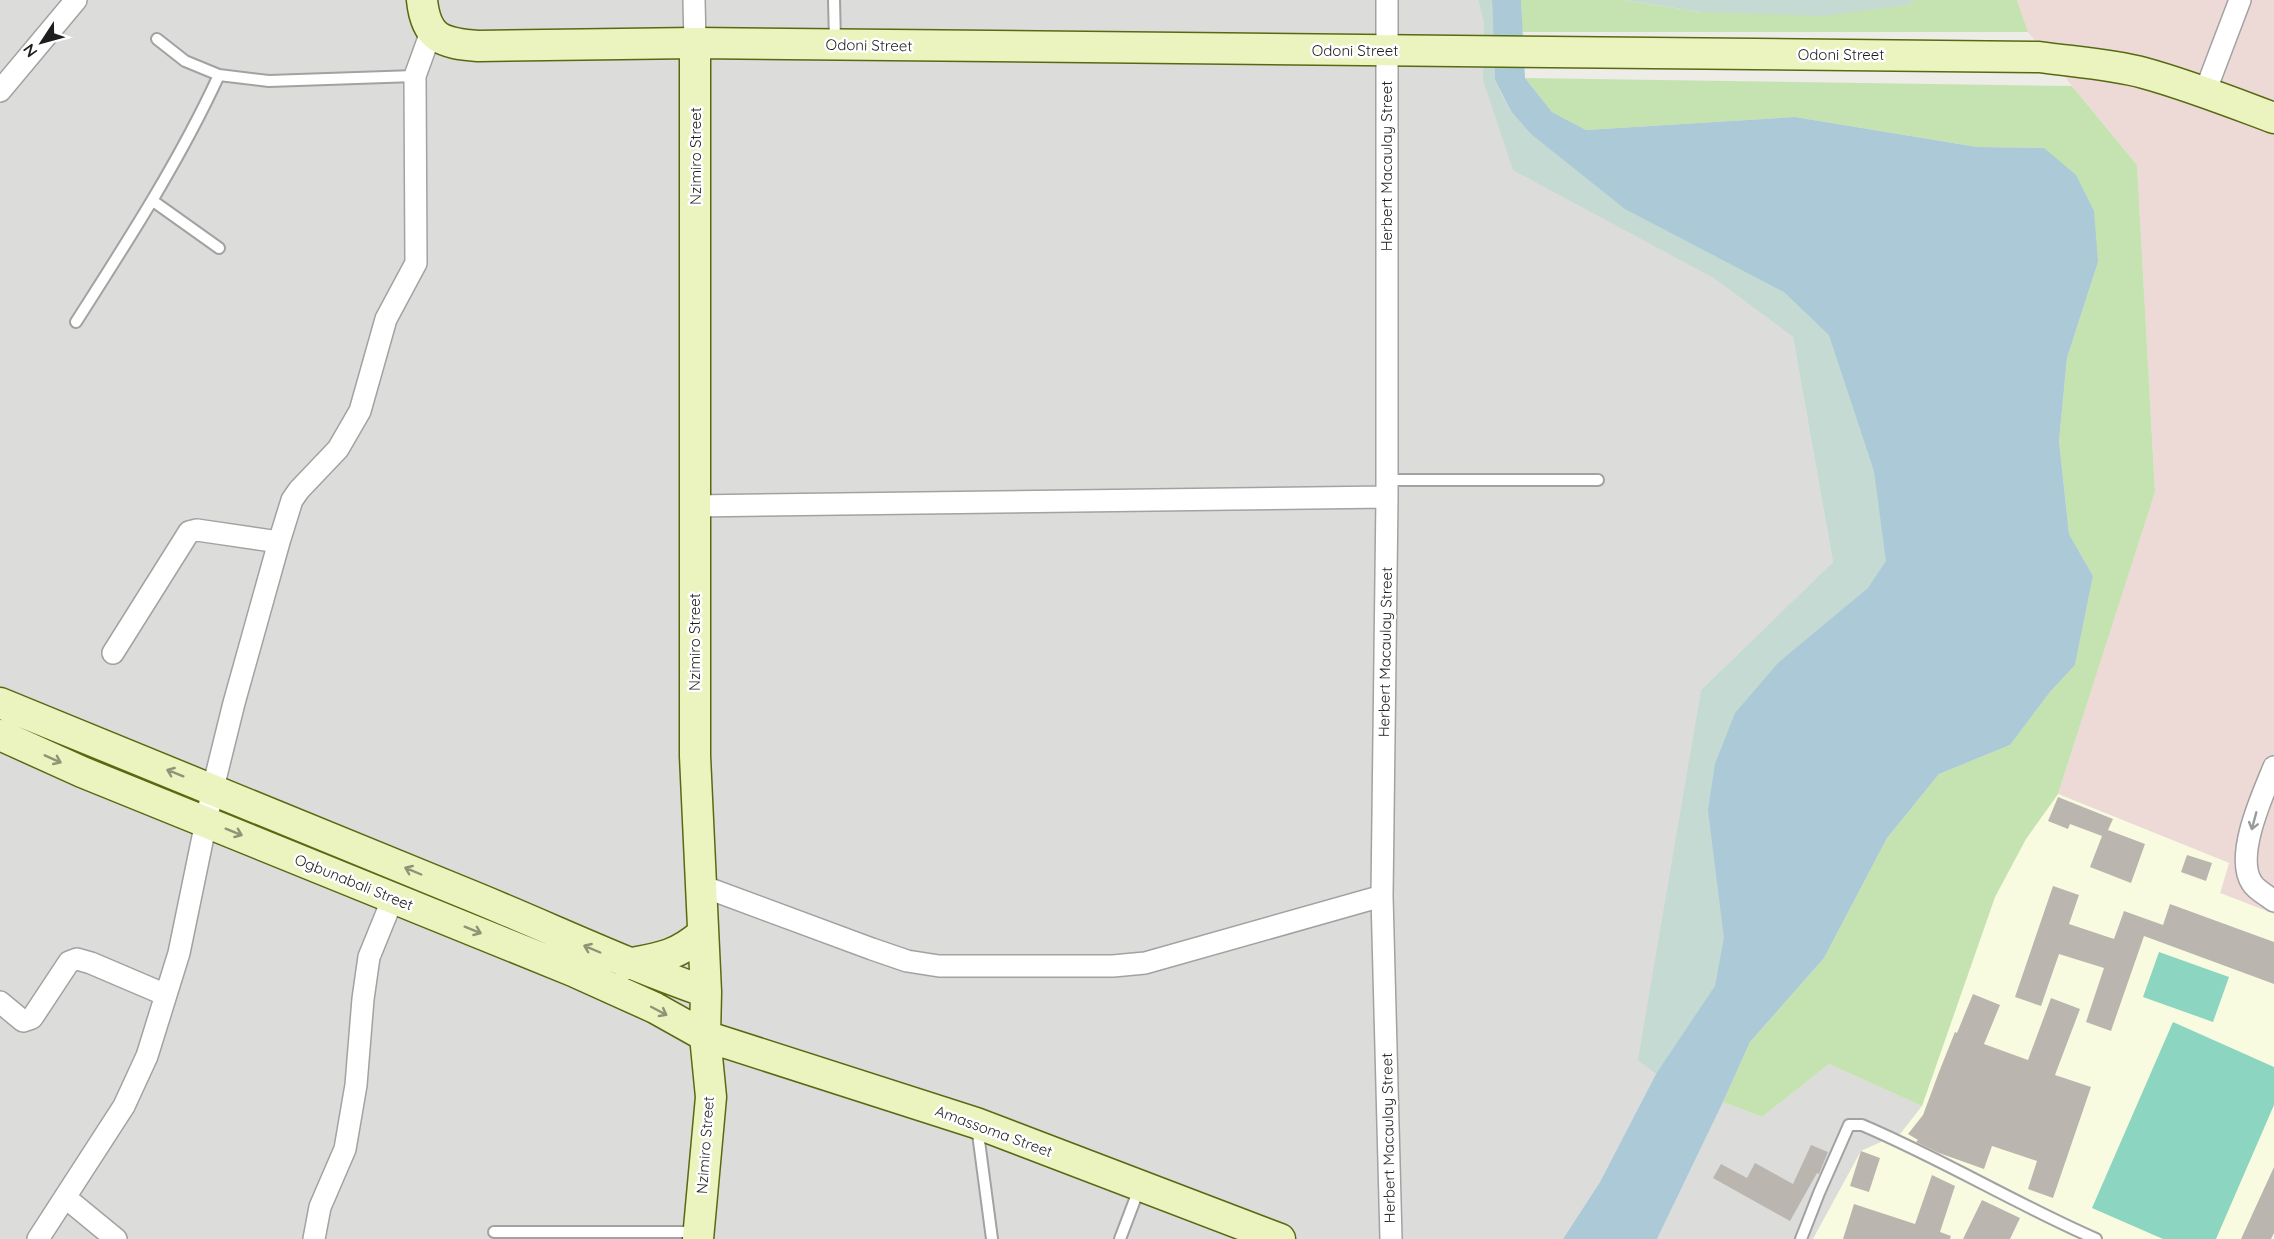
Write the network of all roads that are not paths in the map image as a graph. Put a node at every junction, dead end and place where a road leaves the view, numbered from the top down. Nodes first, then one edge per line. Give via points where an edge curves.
1 (76, 0) edge
2 (422, 0) edge
3 (694, 0) edge
4 (834, 0) edge
5 (1387, 0) edge
6 (2240, 0) edge
7 (431, 32) junction
8 (157, 39) dead end
9 (695, 43) junction
10 (835, 45) junction
11 (1386, 57) junction
12 (219, 75) junction
13 (415, 76) junction
14 (0, 89) edge
15 (2205, 92) junction
16 (2274, 118) edge
17 (153, 201) junction
18 (219, 248) dead end
19 (76, 322) dead end
20 (1598, 480) dead end
21 (1387, 488) junction
22 (694, 506) junction
23 (279, 542) junction
24 (113, 653) dead end
25 (0, 703) edge
26 (0, 735) edge
27 (2274, 767) edge
28 (213, 788) junction
29 (206, 820) junction
30 (702, 886) junction
31 (1382, 896) junction
32 (393, 898) junction
33 (2274, 901) edge
34 (702, 934) junction
35 (627, 964) junction
36 (706, 992) junction
37 (166, 995) junction
38 (0, 1002) edge
39 (705, 1036) junction
40 (976, 1123) junction
41 (1141, 1186) junction
42 (66, 1198) junction
43 (494, 1232) dead end
44 (698, 1236) edge
45 (38, 1239) edge
46 (116, 1239) edge
47 (315, 1239) edge
48 (992, 1239) edge
49 (1120, 1239) edge
50 (1279, 1239) edge
51 (1391, 1239) edge
52 (1801, 1239) edge
53 (2096, 1239) edge

1 - 14 street
2 - 7 street
3 - 9 street
4 - 10 lane
5 - 11 street, Herbert Macaulay Street
6 - 15 street
7 - 9 street, Odoni Street via 452,44 478,46
7 - 13 street
8 - 12 lane via 185,61
9 - 10 street, Odoni Street
9 - 22 street, Nzimiro Street
10 - 11 street, Odoni Street
11 - 15 street, Odoni Street via 1477,50 2039,57 2133,71
11 - 21 street, Herbert Macaulay Street
12 - 13 lane via 268,81
12 - 17 lane
13 - 23 street via 416,263 386,319 360,411 338,449 292,500
15 - 16 street, Odoni Street
17 - 18 lane
17 - 19 lane
20 - 21 lane
21 - 22 street
21 - 31 street, Herbert Macaulay Street
22 - 30 street, Nzimiro Street via 695,756
23 - 24 street via 189,532
23 - 28 street
28 -> 25 street
26 -> 29 street, Ogbunabali Street
27 -> 33 street via 2254,816 2245,857 2252,883
28 - 29 street
35 -> 28 street
29 -> 32 street, Ogbunabali Street
29 - 37 street via 179,953
30 - 31 street via 907,961 939,966 1144,963
30 - 34 street, Nzimiro Street
31 - 51 street, Herbert Macaulay Street
32 -> 39 street, Ogbunabali Street via 612,988
32 - 47 street via 369,957 345,1149 320,1207
34 - 35 street via 681,951
34 - 36 street, Nzimiro Street
35 - 36 street
36 - 39 street, Nzimiro Street
37 - 38 street via 77,959 69,962 32,1018 23,1021
37 - 42 street via 147,1056 124,1106
39 - 40 street, Amassoma Street
39 - 44 street, Nzimiro Street via 711,1097
40 - 41 street, Amassoma Street
40 - 48 lane
41 - 49 lane
41 - 50 street, Amassoma Street
42 - 45 street
42 - 46 street
43 - 44 lane
52 - 53 lane via 1850,1125 1862,1125 1892,1138

